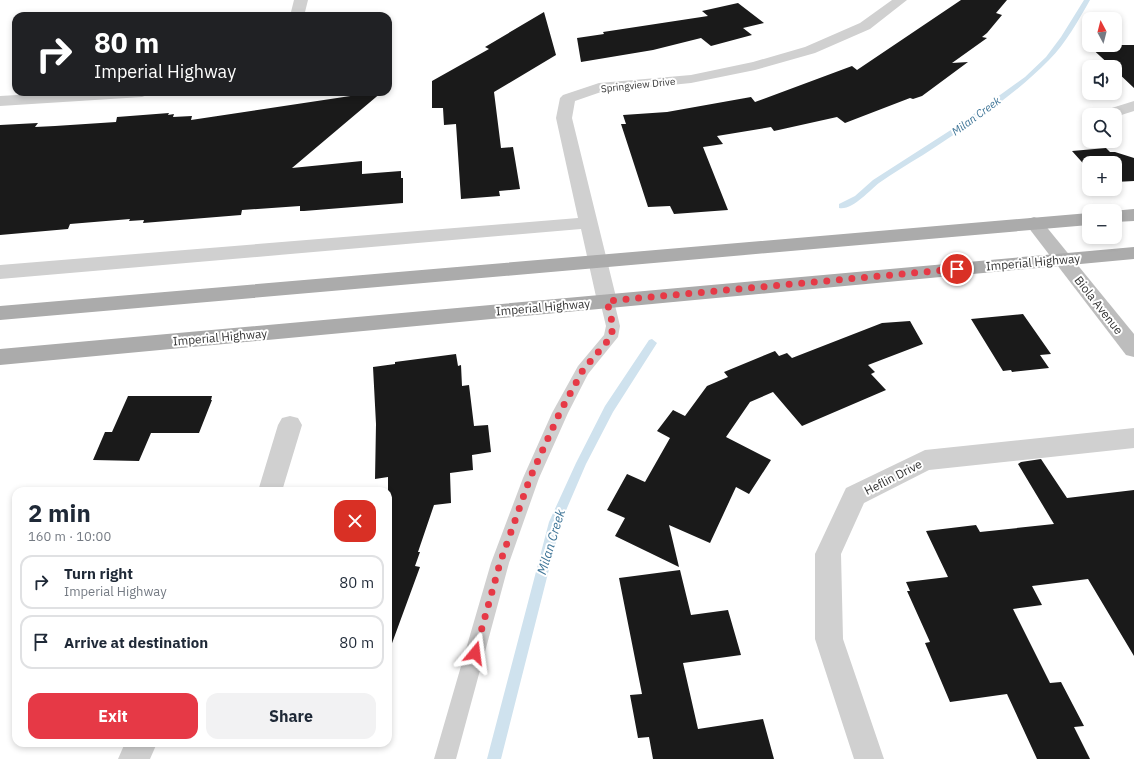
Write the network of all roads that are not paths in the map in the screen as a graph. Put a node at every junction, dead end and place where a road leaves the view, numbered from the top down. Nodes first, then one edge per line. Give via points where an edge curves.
1 (301, 0) edge
2 (900, 0) edge
3 (298, 12) edge
4 (79, 96) edge
5 (0, 101) edge
6 (1134, 106) edge
7 (1122, 110) edge
8 (1134, 215) edge
9 (1122, 216) edge
10 (1082, 220) edge
11 (588, 223) junction
12 (1034, 223) junction
13 (1134, 253) edge
14 (1063, 259) junction
15 (597, 262) junction
16 (0, 272) edge
17 (607, 301) junction
18 (0, 313) edge
19 (1134, 349) edge
20 (0, 357) edge
21 (290, 425) dead end
22 (1134, 438) edge
23 (271, 487) edge
24 (140, 747) edge
25 (133, 759) edge
26 (445, 759) edge
27 (869, 759) edge

1 - 3 street
2 - 11 street, Springview Drive via 865,26 810,50 755,66 691,79 599,88 568,98 564,118
4 - 5 street
6 - 7 street
8 - 9 main road
10 - 12 main road
11 - 15 street, Springview Drive
11 - 16 street
12 - 14 street, Biola Avenue
12 - 15 main road
13 - 14 main road, Imperial Highway
14 - 17 main road, Imperial Highway
14 - 19 street, Biola Avenue
15 - 17 street, Springview Drive
15 - 18 main road
17 - 20 main road, Imperial Highway
17 - 26 lane via 613,326 611,337 583,370 560,412 530,478 500,563
21 - 23 street
22 - 27 street, Heflin Drive via 925,460 855,496 828,554 829,639
24 - 25 street

